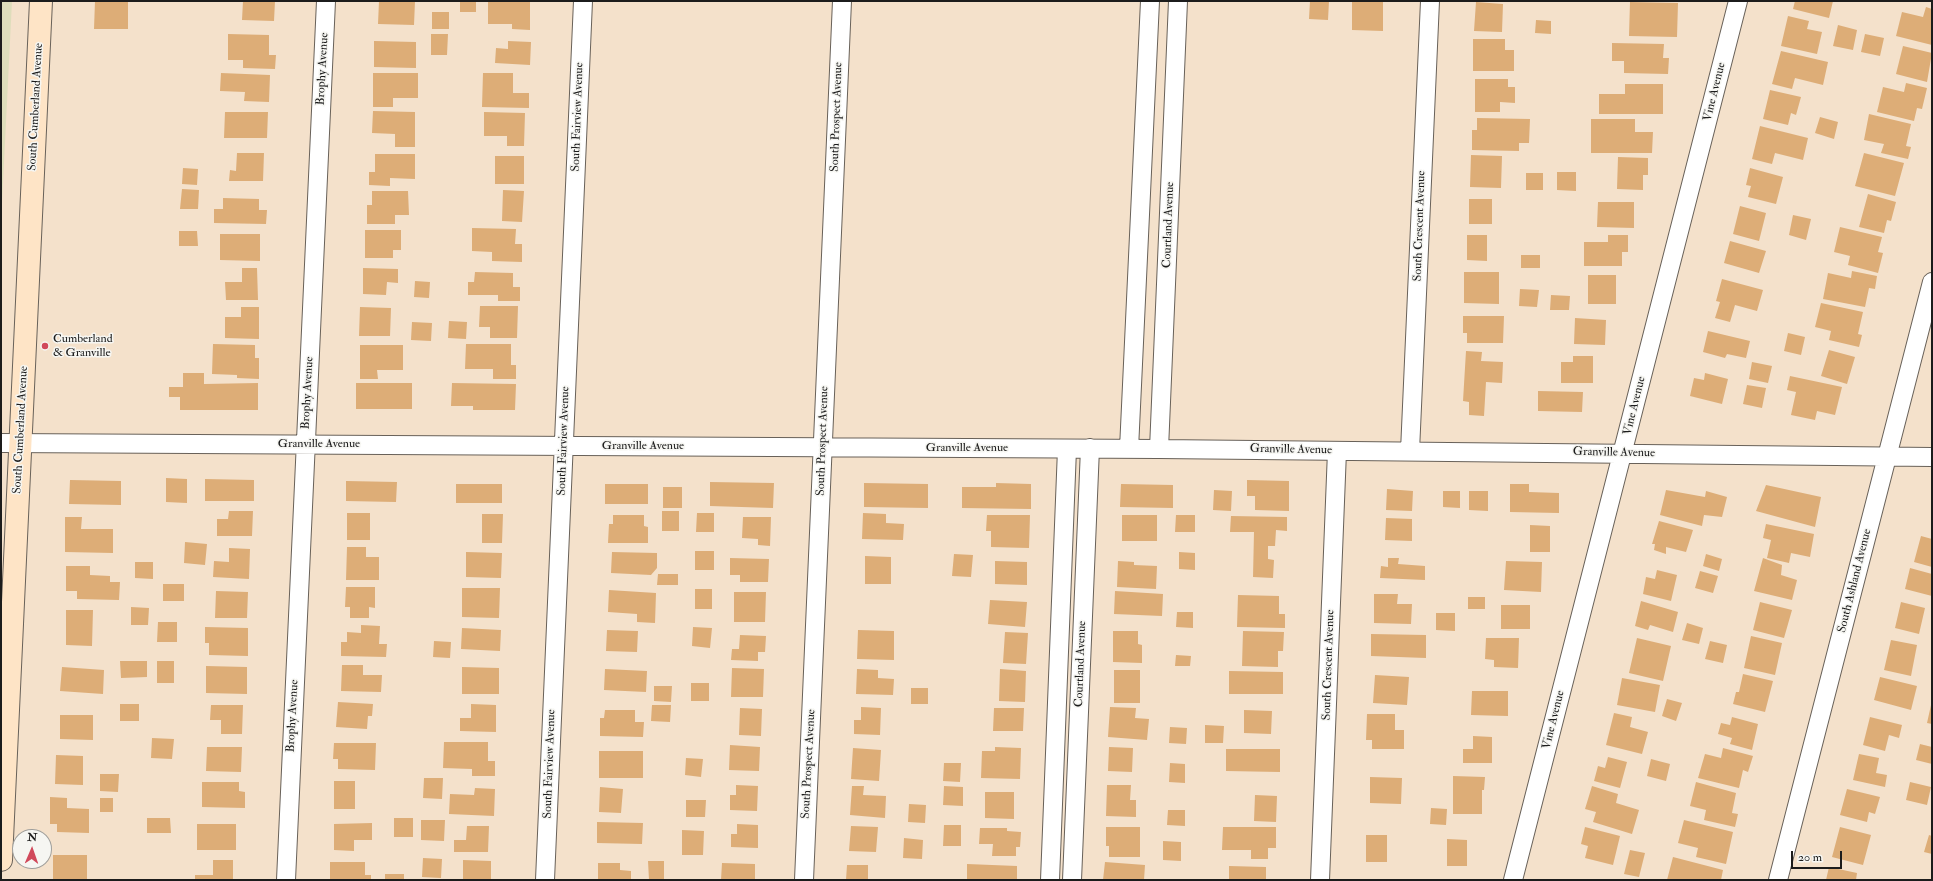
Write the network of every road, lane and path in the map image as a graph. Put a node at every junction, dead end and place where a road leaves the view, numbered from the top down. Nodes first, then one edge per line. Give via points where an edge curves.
1 (41, 1) edge
2 (326, 1) edge
3 (583, 1) edge
4 (842, 1) edge
5 (1150, 1) edge
6 (1178, 1) edge
7 (1430, 1) edge
8 (1738, 1) edge
9 (1932, 282) edge
10 (11, 443) edge
11 (306, 444) junction
12 (564, 446) junction
13 (823, 447) junction
14 (1067, 448) junction
15 (1090, 448) junction
16 (1128, 449) junction
17 (1159, 449) junction
18 (1338, 451) junction
19 (1410, 451) junction
20 (1623, 454) junction
21 (1887, 456) junction
22 (1932, 457) edge
23 (5, 700) edge
24 (1, 860) edge
25 (286, 880) edge
26 (545, 880) edge
27 (804, 880) edge
28 (1050, 880) edge
29 (1072, 880) edge
30 (1320, 880) edge
31 (1513, 880) edge
32 (1778, 880) edge

1 - 10 street, South Cumberland Avenue
2 - 11 street, Brophy Avenue
3 - 12 street, South Fairview Avenue
4 - 13 street, South Prospect Avenue
5 - 16 street
6 - 17 street, Courtland Avenue
7 - 19 street, South Crescent Avenue
8 - 20 street, Vine Avenue
9 - 21 street, South Ashland Avenue
10 - 11 street, Granville Avenue
10 - 23 street, South Cumberland Avenue
11 - 12 street, Granville Avenue
11 - 25 street, Brophy Avenue
12 - 13 street, Granville Avenue
12 - 26 street, South Fairview Avenue
13 - 14 street, Granville Avenue
13 - 27 street, South Prospect Avenue
14 - 15 street, Granville Avenue
14 - 28 street, Courtland Avenue
15 - 16 street, Granville Avenue
15 - 29 street, Courtland Avenue
16 - 17 street, Granville Avenue
17 - 18 street, Granville Avenue
18 - 19 street, Granville Avenue
18 - 30 street, South Crescent Avenue
19 - 20 street, Granville Avenue
20 - 21 street, Granville Avenue
20 - 31 street, Vine Avenue
21 - 22 street, Granville Avenue
21 - 32 street, South Ashland Avenue
23 - 24 street, South Cumberland Avenue

